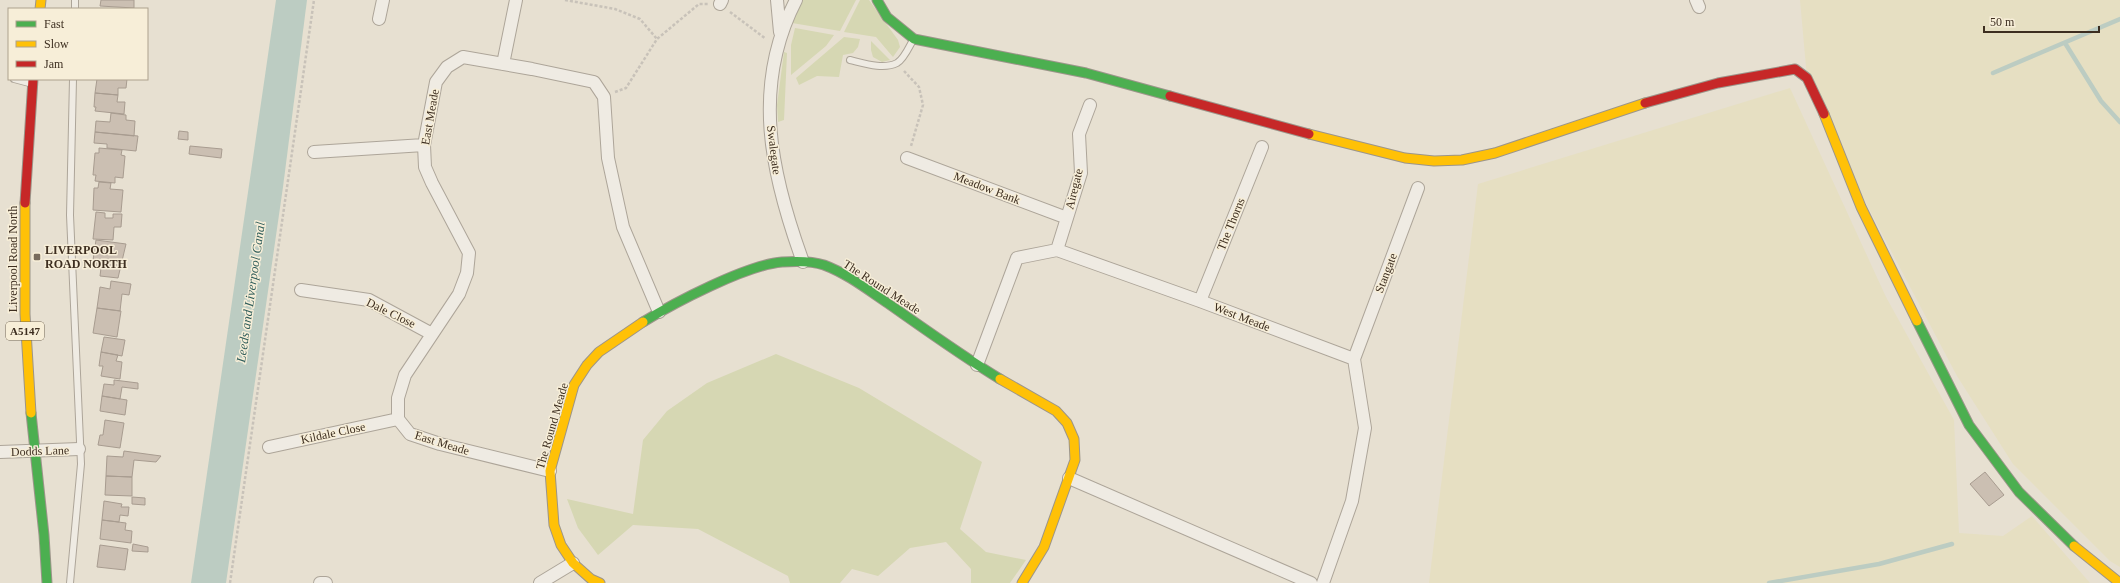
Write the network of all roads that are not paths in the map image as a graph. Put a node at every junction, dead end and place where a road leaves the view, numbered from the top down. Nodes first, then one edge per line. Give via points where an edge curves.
1 (383, 0) edge
2 (516, 0) edge
3 (777, 0) edge
4 (796, 0) edge
5 (877, 0) edge
6 (379, 19) dead end
7 (779, 39) junction
8 (914, 39) junction
9 (850, 60) dead end
10 (503, 64) junction
11 (20, 80) edge
12 (72, 80) edge
13 (33, 82) edge
14 (1090, 105) dead end
15 (424, 145) junction
16 (1262, 147) dead end
17 (314, 152) dead end
18 (907, 158) road end
19 (1418, 188) dead end
20 (1067, 218) junction
21 (1057, 250) junction
22 (803, 262) junction
23 (301, 290) dead end
24 (1200, 301) junction
25 (659, 312) junction
26 (432, 334) junction
27 (1354, 359) junction
28 (977, 364) junction
29 (398, 419) junction
30 (269, 447) dead end
31 (79, 449) junction
32 (34, 450) junction
33 (0, 452) edge
34 (550, 471) junction
35 (1069, 478) junction
36 (573, 563) junction
37 (47, 583) edge
38 (70, 583) edge
39 (320, 583) edge
40 (326, 583) edge
41 (540, 583) edge
42 (600, 583) edge
43 (1022, 583) edge
44 (1311, 583) edge
45 (1323, 583) edge
46 (2120, 583) edge

1 - 6 street
2 - 10 street
3 - 7 street, Swalegate
4 - 7 street, Swalegate
5 - 8 street via 887,17
7 - 22 street, Swalegate via 770,111 770,139 782,195
8 - 9 lane via 897,63 881,66
8 - 46 street via 1086,73 1372,151 1414,160 1440,162 1466,160 1495,153 1687,91 1794,68 1807,78 1823,111 1861,207 1969,424 2019,492 2082,554
10 - 15 street, East Meade via 463,57 447,67 436,82
10 - 25 street, East Meade via 594,82 604,97 608,158 623,227
11 - 13 lane
12 - 31 lane via 70,215
13 - 32 street, Liverpool Road North / A5147 via 23,266
14 - 20 street, Airegate via 1079,134 1081,173
15 - 17 street
15 - 26 street, East Meade via 426,167 432,183 469,254 467,273 459,294
16 - 24 street, The Thorns
18 - 20 street, Meadow Bank
19 - 27 street, Stangate
20 - 21 street, Airegate
21 - 24 street, West Meade
21 - 28 street via 1018,258
22 - 25 street, The Round Meade via 781,262 757,268
22 - 28 street, The Round Meade via 823,265 848,276
23 - 26 street, Dale Close via 369,300
24 - 27 street, West Meade
25 - 34 street, The Round Meade via 617,338 587,365 574,385
26 - 29 street, East Meade via 405,375 398,398
27 - 45 street via 1366,428 1352,501
28 - 35 street, The Round Meade via 1056,410 1067,423 1074,439 1075,460
29 - 30 street, Kildale Close
29 - 34 street, East Meade via 410,434 432,442
31 - 32 street, Dodds Lane
31 - 38 lane via 81,464
32 - 33 street, Dodds Lane
32 - 37 street, Liverpool Road North / A5147 via 46,537
34 - 36 street, The Round Meade via 554,525 561,545
35 - 43 street, The Round Meade via 1044,546
35 - 44 street
36 - 41 street
36 - 42 street, The Round Meade via 591,579
39 - 40 street

